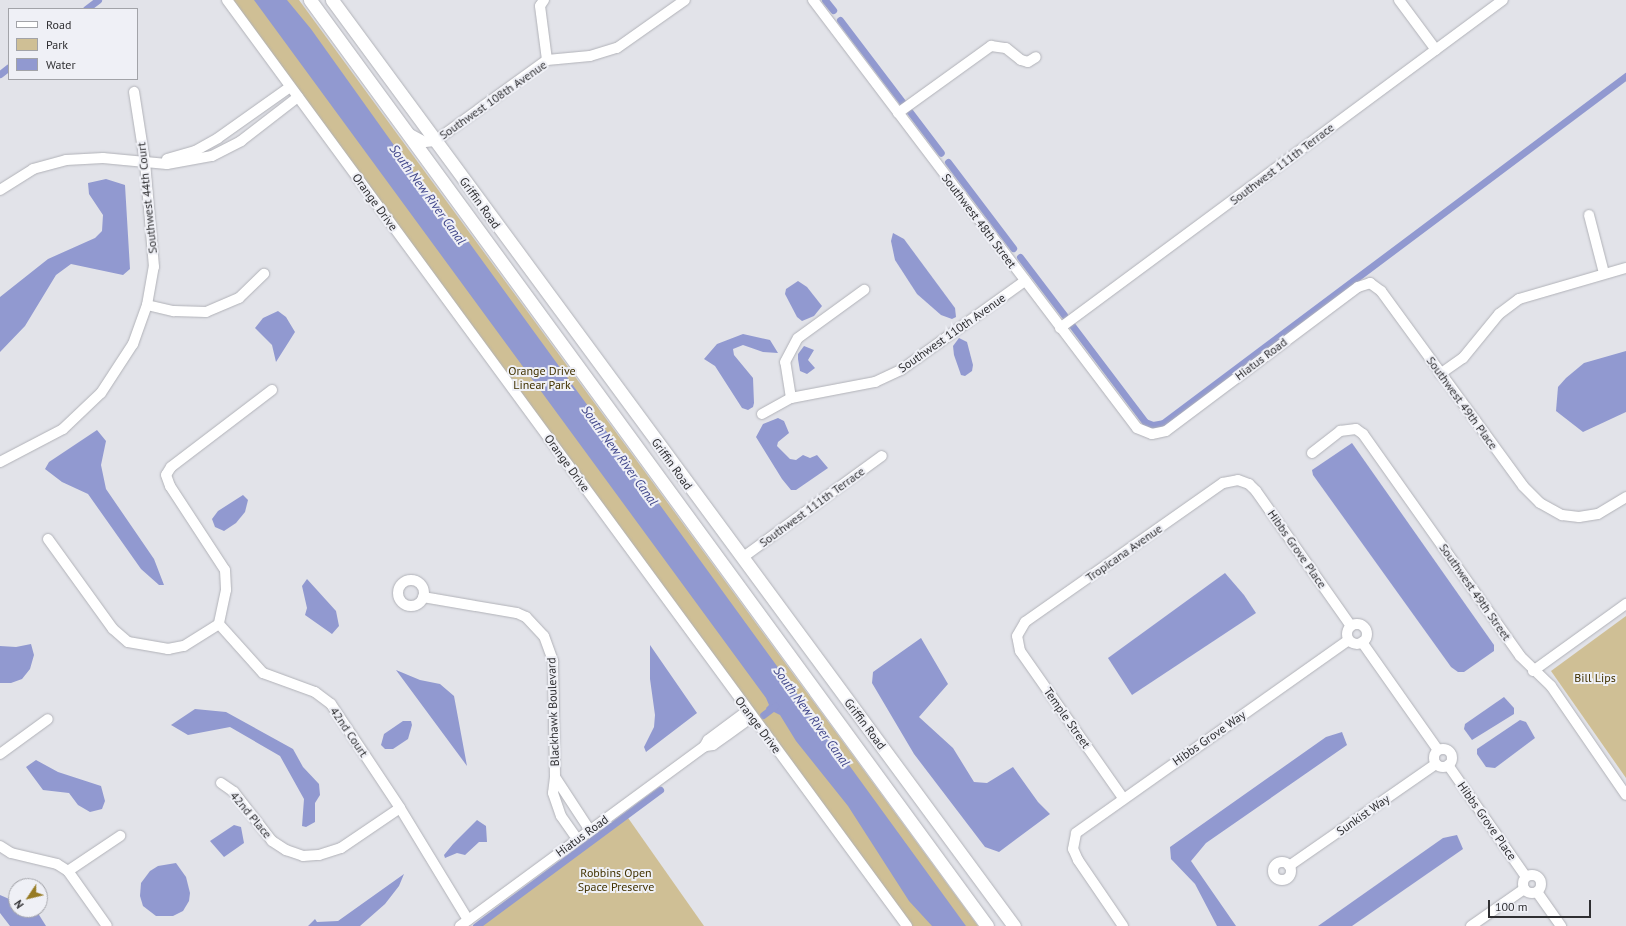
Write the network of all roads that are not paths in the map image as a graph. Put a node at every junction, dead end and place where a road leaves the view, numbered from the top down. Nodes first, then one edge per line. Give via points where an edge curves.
1 (227, 0) edge
2 (310, 0) edge
3 (332, 0) edge
4 (685, 0) edge
5 (813, 0) edge
6 (1399, 0) edge
7 (1503, 0) edge
8 (542, 3) edge
9 (1436, 50) junction
10 (1036, 57) dead end
11 (547, 60) junction
12 (290, 86) junction
13 (134, 92) dead end
14 (298, 97) junction
15 (898, 114) junction
16 (406, 132) junction
17 (435, 141) junction
18 (149, 162) junction
19 (0, 190) edge
20 (1589, 215) dead end
21 (1626, 268) edge
22 (1604, 273) junction
23 (264, 274) dead end
24 (1025, 282) junction
25 (1370, 283) joint
26 (864, 290) dead end
27 (146, 305) junction
28 (1060, 328) junction
29 (1440, 374) junction
30 (272, 390) dead end
31 (791, 398) junction
32 (762, 414) dead end
33 (1152, 434) joint
34 (1312, 453) dead end
35 (882, 456) dead end
36 (0, 462) edge
37 (1238, 480) joint
38 (1626, 497) edge
39 (48, 539) dead end
40 (742, 558) junction
41 (423, 598) dead end
42 (1626, 604) edge
43 (219, 624) junction
44 (1351, 626) junction
45 (1017, 636) joint
46 (1349, 640) junction
47 (1362, 642) junction
48 (821, 665) junction
49 (799, 669) junction
50 (1533, 671) junction
51 (813, 687) junction
52 (838, 688) junction
53 (750, 714) junction
54 (48, 719) dead end
55 (1438, 750) junction
56 (0, 754) edge
57 (1436, 764) junction
58 (1448, 765) junction
59 (555, 777) junction
60 (221, 783) dead end
61 (1626, 795) edge
62 (1123, 798) junction
63 (400, 808) junction
64 (589, 830) junction
65 (120, 836) dead end
66 (577, 839) junction
67 (0, 846) edge
68 (1289, 866) dead end
69 (68, 871) junction
70 (1526, 877) junction
71 (1524, 889) junction
72 (1537, 892) junction
73 (464, 923) edge
74 (107, 926) edge
75 (907, 926) edge
76 (986, 926) edge
77 (1014, 926) edge
78 (1123, 926) edge
79 (1471, 926) edge
80 (1561, 926) edge

1 - 12 street, Orange Drive
2 - 16 main road, Griffin Road
3 - 17 main road, Griffin Road
4 - 11 street, Southwest 108th Avenue via 618,48 590,56
5 - 15 street, Southwest 48th Street
6 - 9 street
7 - 9 street, Southwest 111th Terrace
8 - 11 street
9 - 28 street, Southwest 111th Terrace
10 - 15 street via 1028,62 1021,60 1006,48 991,46
11 - 17 street, Southwest 108th Avenue
12 - 14 street, Orange Drive
12 - 18 street via 233,129 201,148 183,155
13 - 18 street, Southwest 44th Court
14 - 18 street via 226,150 179,164
14 - 53 street, Orange Drive
15 - 24 street, Southwest 48th Street
16 - 17 street, Southwest 108th Avenue via 425,142
16 - 49 main road, Griffin Road
17 - 40 main road, Griffin Road
18 - 19 street via 103,158 66,160 33,169
18 - 27 street, Southwest 44th Court via 154,266
20 - 22 street
21 - 22 street
22 - 29 street via 1519,299 1499,314 1463,358
23 - 27 street via 239,298 206,312 174,311
24 - 28 street, Southwest 48th Street
24 - 31 street, Southwest 110th Avenue via 901,370 875,382
25 - 29 street, Southwest 49th Place via 1381,291
25 - 33 street, Hiatus Road via 1358,287 1166,431
26 - 31 street via 798,338 785,362
27 - 36 street, Southwest 44th Court via 133,344 101,393 63,428
28 - 33 street, Southwest 48th Street via 1137,428
29 - 38 street, Southwest 49th Place via 1523,486 1540,503 1562,515 1578,517 1598,514
30 - 43 street via 171,467 166,475 170,486 225,570 226,590
31 - 32 street, Southwest 110th Avenue
34 - 50 street, Southwest 49th Street via 1340,431 1356,429 1363,434
35 - 40 street, Southwest 111th Terrace
37 - 44 street, Hibbs Grove Place via 1249,484 1256,491
37 - 45 street, Tropicana Avenue via 1223,483 1025,622
39 - 43 street via 113,629 128,642 168,649 184,646
40 - 48 main road, Griffin Road
41 - 59 street, Blackhawk Boulevard via 517,613 526,617 544,636 553,661
42 - 50 street
43 - 63 street, 42nd Court via 263,673 315,692 331,704
44 - 46 street via 1347,632
44 - 47 street via 1358,624 1366,630
45 - 62 street, Temple Street via 1020,651
46 - 47 street via 1355,644
46 - 62 street, Hibbs Grove Way
47 - 55 street
48 - 49 main road via 812,669
48 - 52 main road, Griffin Road
49 - 51 main road, Griffin Road
50 - 61 street, Southwest 49th Street via 1551,686
51 - 52 main road via 821,684
51 - 76 main road, Griffin Road
52 - 77 main road, Griffin Road
53 - 64 street, Hiatus Road via 713,745 704,747
53 - 75 street, Orange Drive
54 - 56 street
55 - 57 street via 1434,755
55 - 58 street via 1446,749 1451,752 1452,761
57 - 58 street via 1440,767
57 - 68 street, Sunkist Way
58 - 70 street, Hibbs Grove Place
59 - 64 street, Blackhawk Boulevard
59 - 66 street, Blackhawk Boulevard via 553,793 556,804
60 - 63 street, 42nd Place via 234,792 272,841 302,856 319,855 341,848
62 - 78 street, Hibbs Grove Way via 1080,829 1074,839 1073,849
63 - 73 street, 42nd Court
64 - 66 street, Hiatus Road
65 - 69 street
66 - 73 street, Hiatus Road
67 - 69 street via 11,853 57,864
69 - 74 street
70 - 71 street via 1522,883
70 - 72 street via 1533,875 1538,878 1540,887
71 - 72 street via 1531,893
71 - 79 street
72 - 80 street

